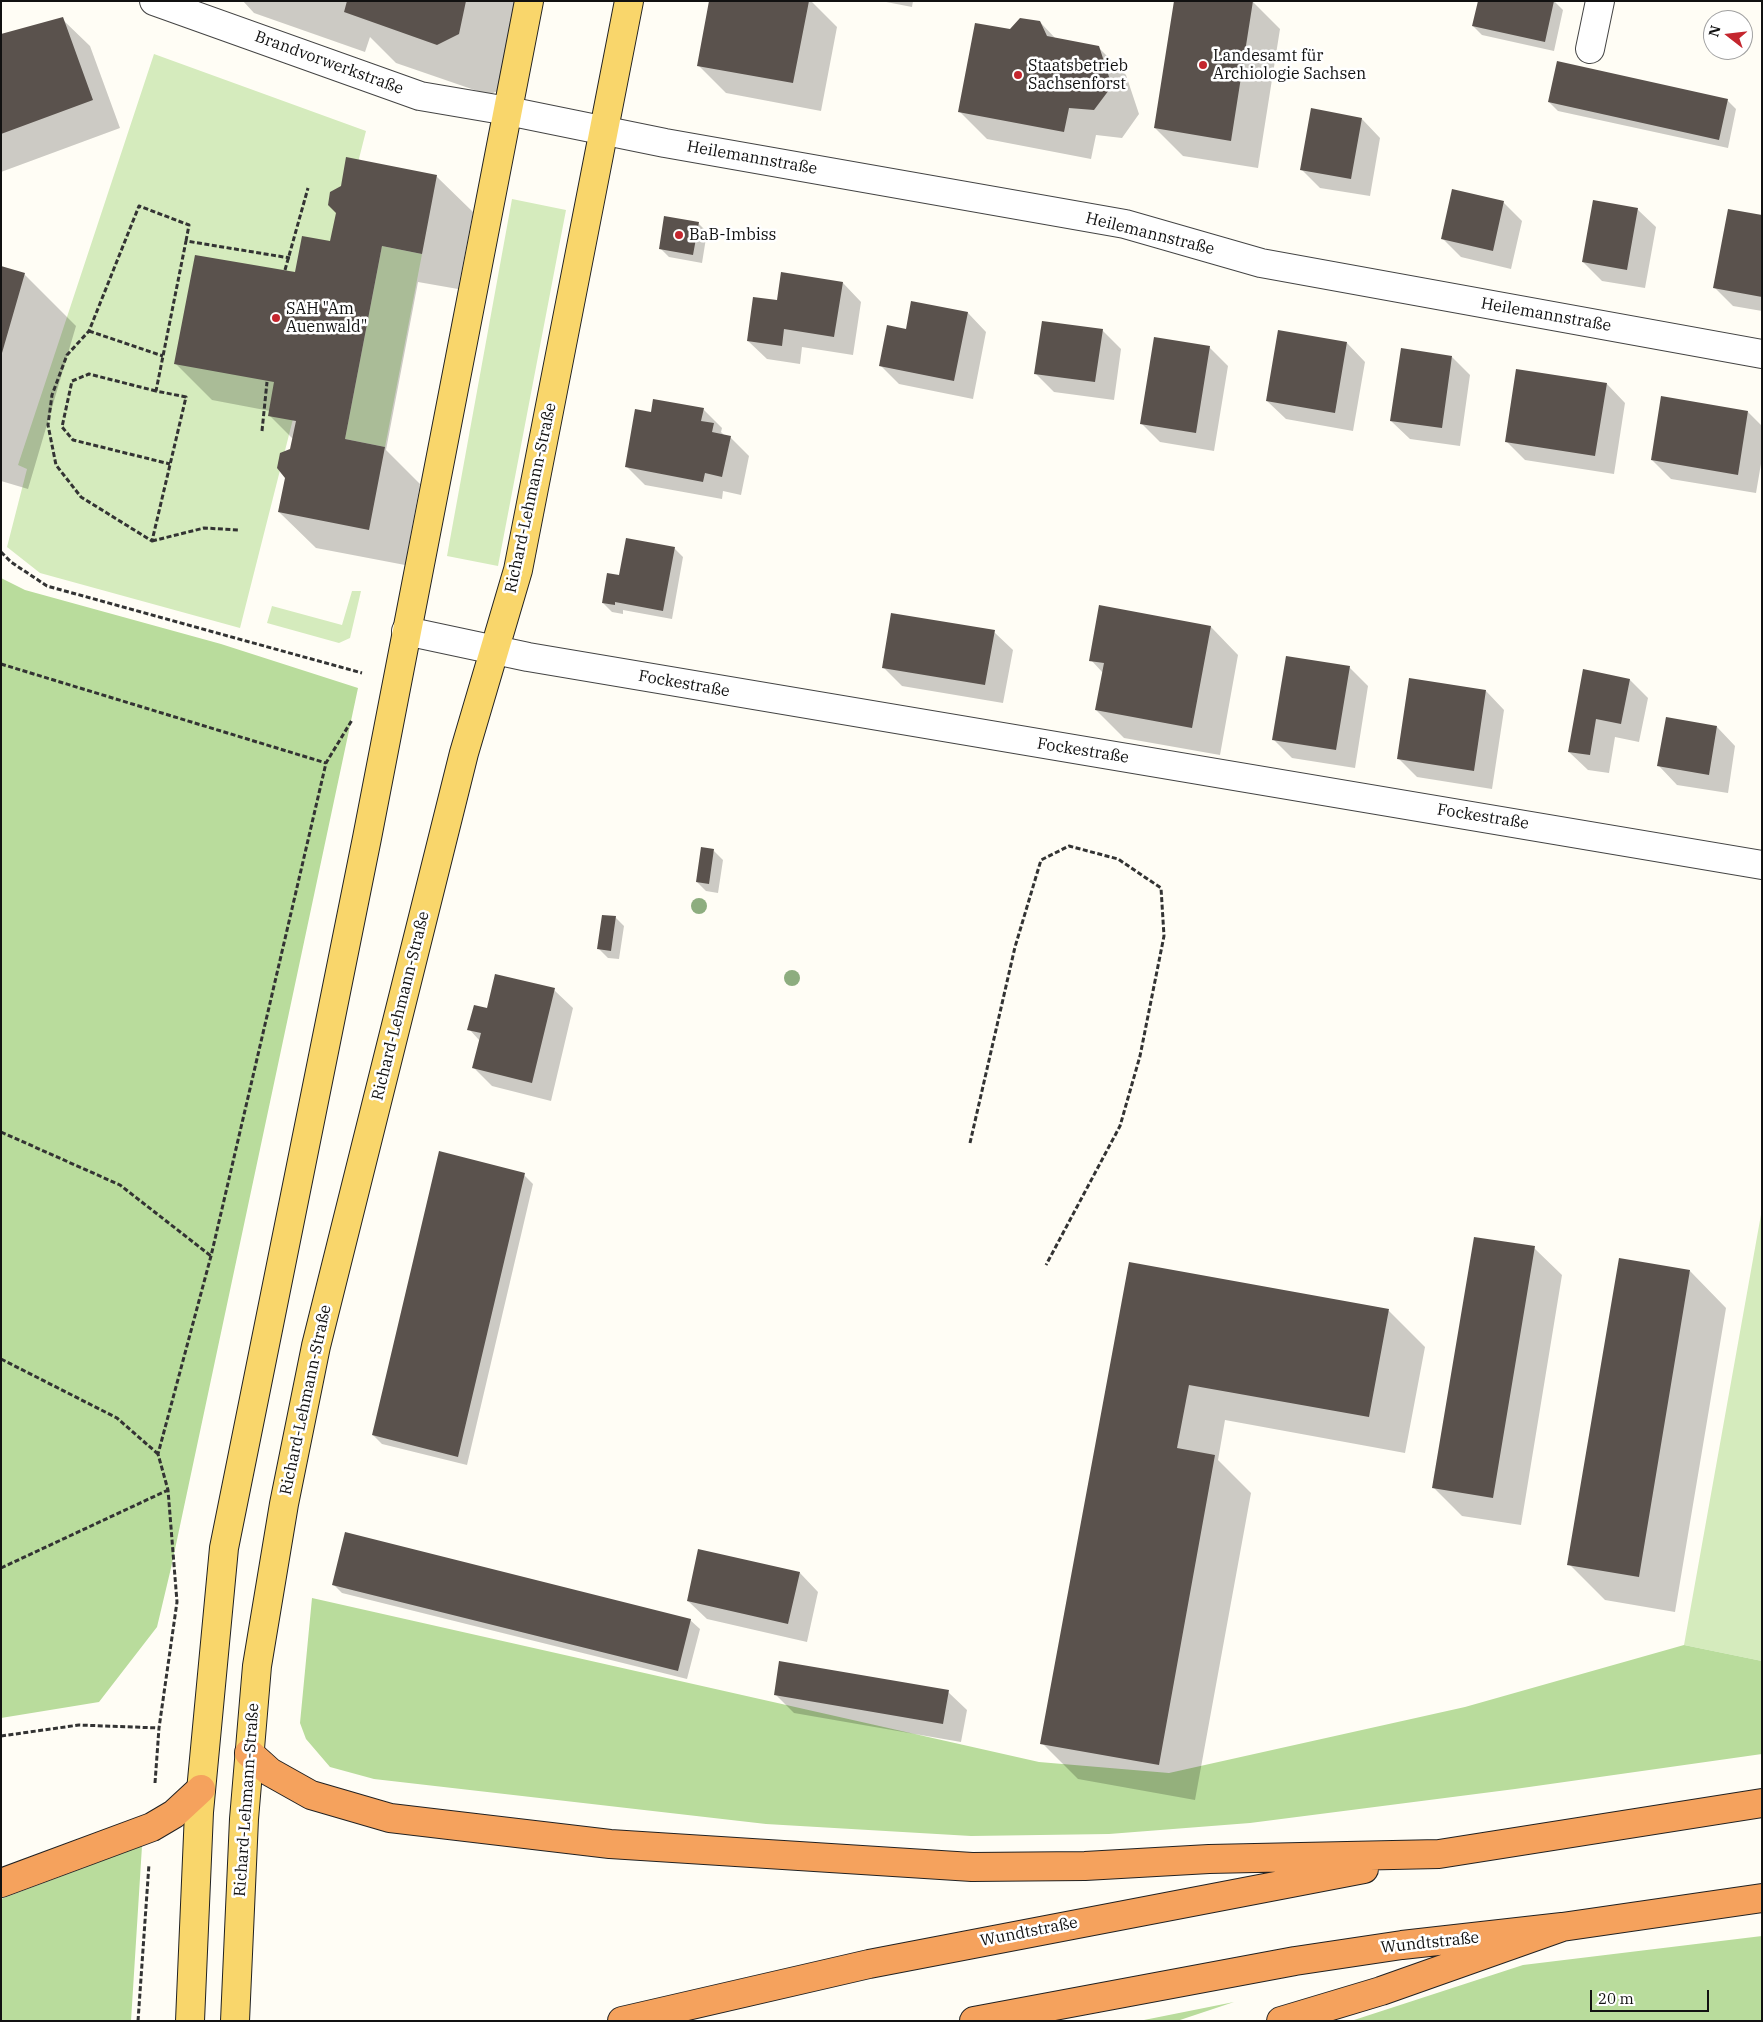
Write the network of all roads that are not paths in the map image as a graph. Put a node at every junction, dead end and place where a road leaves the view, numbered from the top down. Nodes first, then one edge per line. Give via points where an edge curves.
1 (154, 1) edge
2 (529, 1) edge
3 (629, 1) edge
4 (1600, 1) edge
5 (1590, 49) dead end
6 (508, 111) junction
7 (605, 132) junction
8 (1762, 354) edge
9 (406, 631) junction
10 (493, 651) junction
11 (1762, 864) edge
12 (249, 1753) junction
13 (201, 1789) junction
14 (1762, 1802) edge
15 (1439, 1854) junction
16 (1, 1882) edge
17 (1762, 1898) edge
18 (1562, 1927) junction
19 (190, 2021) edge
20 (236, 2021) edge
21 (622, 2021) edge
22 (974, 2021) edge
23 (1281, 2021) edge

1 - 6 street, Brandvorwerkstraße via 420,96
2 - 6 main road
3 - 7 main road, Richard-Lehmann-Straße
4 - 5 street
6 - 7 street, Heilemannstraße
6 - 9 main road
7 - 8 street, Heilemannstraße via 1126,224 1261,263
7 - 10 main road, Richard-Lehmann-Straße via 518,570
9 - 10 street, Fockestraße
9 - 13 main road via 224,1548
10 - 11 street, Fockestraße
10 - 12 main road, Richard-Lehmann-Straße via 464,752 316,1346 284,1504 260,1647
12 - 15 highway via 270,1772 311,1795 390,1818 610,1844 972,1867
12 - 20 main road, Richard-Lehmann-Straße
13 - 16 highway via 174,1814 152,1827
13 - 19 main road
14 - 15 highway
15 - 21 highway, Wundtstraße via 878,1962
17 - 18 highway
18 - 22 highway, Wundtstraße via 1295,1960
18 - 23 highway via 1381,1991

